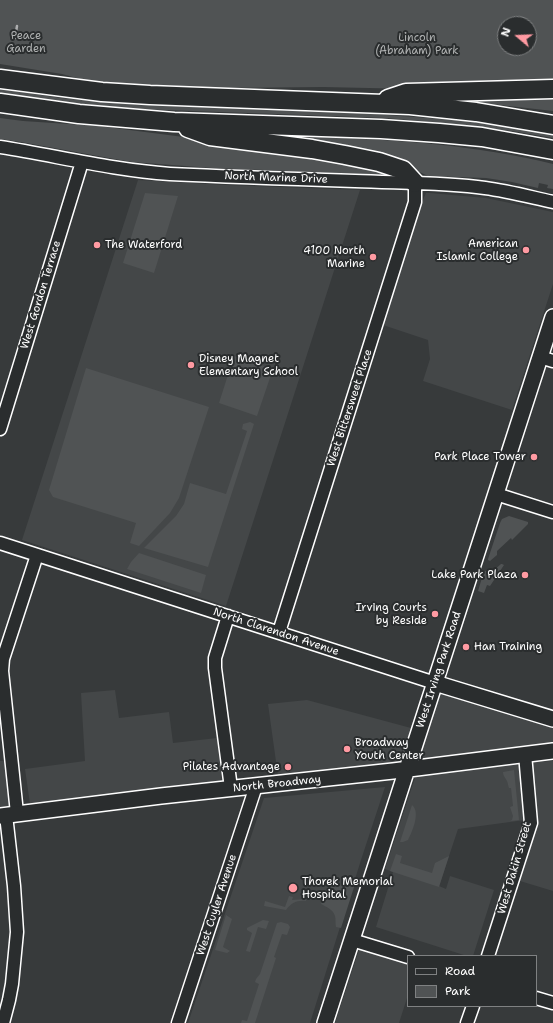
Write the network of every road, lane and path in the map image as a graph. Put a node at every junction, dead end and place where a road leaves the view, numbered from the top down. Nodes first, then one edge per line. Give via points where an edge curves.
1 (0, 79) edge
2 (553, 89) edge
3 (0, 103) edge
4 (372, 104) junction
5 (174, 122) junction
6 (553, 125) edge
7 (0, 147) edge
8 (553, 150) edge
9 (82, 162) junction
10 (415, 183) junction
11 (553, 202) edge
12 (553, 317) edge
13 (547, 359) edge
14 (0, 429) edge
15 (496, 494) junction
16 (553, 512) edge
17 (0, 543) edge
18 (37, 555) junction
19 (228, 616) junction
20 (279, 632) junction
21 (435, 683) junction
22 (553, 719) edge
23 (553, 751) edge
24 (525, 754) junction
25 (407, 769) junction
26 (256, 786) junction
27 (231, 788) junction
28 (8, 815) edge
29 (352, 940) junction
30 (488, 955) edge
31 (407, 957) edge
32 (537, 998) edge
33 (553, 1003) edge
34 (473, 1007) edge
35 (3, 1023) edge
36 (178, 1023) edge
37 (325, 1023) edge
38 (467, 1023) edge

1 - 4 highway via 102,92
2 - 4 highway via 406,93
3 - 5 highway via 79,114
4 - 6 highway via 476,112
5 - 8 highway via 439,133 482,137
5 - 10 highway via 210,136 312,149 379,162 403,170
7 - 9 street, North Marine Drive
9 - 10 street, North Marine Drive via 169,174
9 - 14 street, West Gordon Terrace
10 - 11 street, North Marine Drive via 487,188
10 - 20 street, West Bittersweet Place via 415,202
12 - 13 main road, West Irving Park Road
13 - 15 main road, West Irving Park Road
15 - 16 street
15 - 21 main road, West Irving Park Road
17 - 18 street, North Clarendon Avenue
18 - 19 street, North Clarendon Avenue
18 - 28 street via 3,659
19 - 20 street, North Clarendon Avenue
19 - 27 street via 215,658 215,668
20 - 21 street, North Clarendon Avenue
21 - 22 main road, North Clarendon Avenue
21 - 25 main road, West Irving Park Road
23 - 24 main road, North Broadway
24 - 25 main road, North Broadway
24 - 30 street, West Dakin Street via 531,823
25 - 26 main road, North Broadway
25 - 29 main road, West Irving Park Road
26 - 27 main road, North Broadway
26 - 36 street, West Cuyler Avenue
27 - 28 main road, North Broadway
28 - 35 street via 17,932 10,1000
29 - 31 street
29 - 37 main road, West Irving Park Road
32 - 33 street
34 - 38 street

